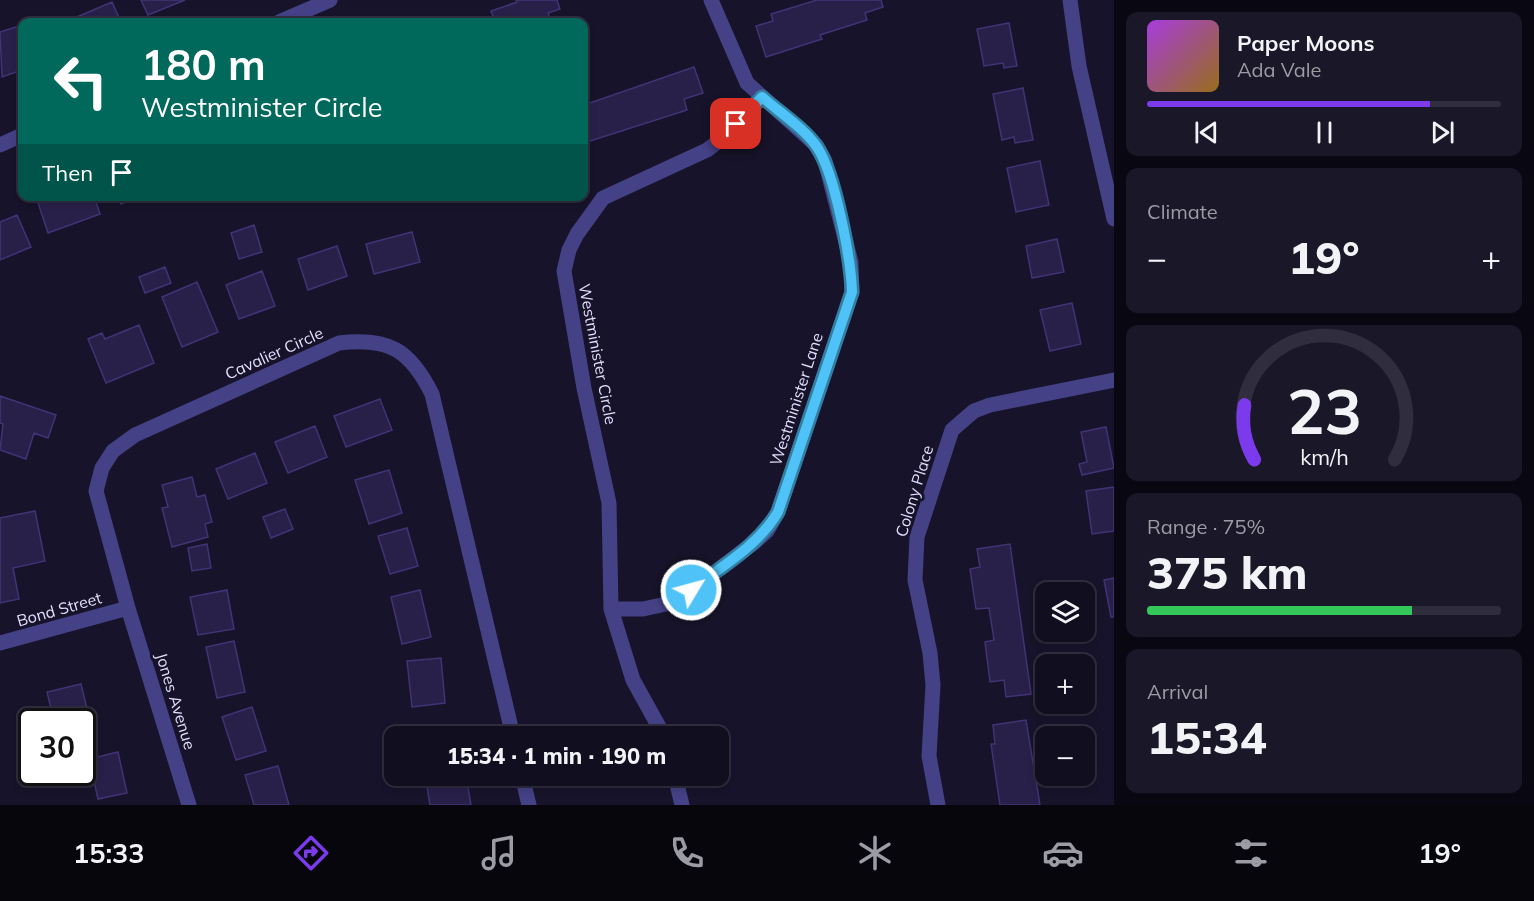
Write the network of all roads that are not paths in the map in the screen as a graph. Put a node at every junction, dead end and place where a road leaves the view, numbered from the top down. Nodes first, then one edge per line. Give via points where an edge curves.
1 (330, 0) edge
2 (711, 0) edge
3 (1070, 0) edge
4 (288, 18) edge
5 (762, 97) junction
6 (18, 137) edge
7 (0, 145) edge
8 (1114, 219) edge
9 (1114, 380) edge
10 (129, 608) junction
11 (611, 609) junction
12 (0, 643) edge
13 (511, 726) edge
14 (658, 726) edge
15 (524, 786) edge
16 (677, 786) edge
17 (189, 805) edge
18 (529, 805) edge
19 (682, 805) edge
20 (938, 805) edge

1 - 4 street
2 - 5 street, Westminister Lane via 747,83
3 - 8 street via 1079,66
5 - 11 street, Westminister Circle via 707,150 603,198 569,250 564,271 568,301 609,503
5 - 11 street, Westminister Lane via 816,145 825,161 851,262 852,292 778,512 767,531 675,602 643,609
6 - 7 street
9 - 20 street, Colony Place via 990,405 974,411 952,430 917,537 914,560 930,653 933,686 929,756
10 - 12 street, Bond Street
10 - 13 street, Cavalier Circle via 96,491 112,451 135,435 339,343 363,340 395,347 407,355 432,394
10 - 17 street, Jones Avenue
11 - 14 street via 633,680
15 - 18 street
16 - 19 street

